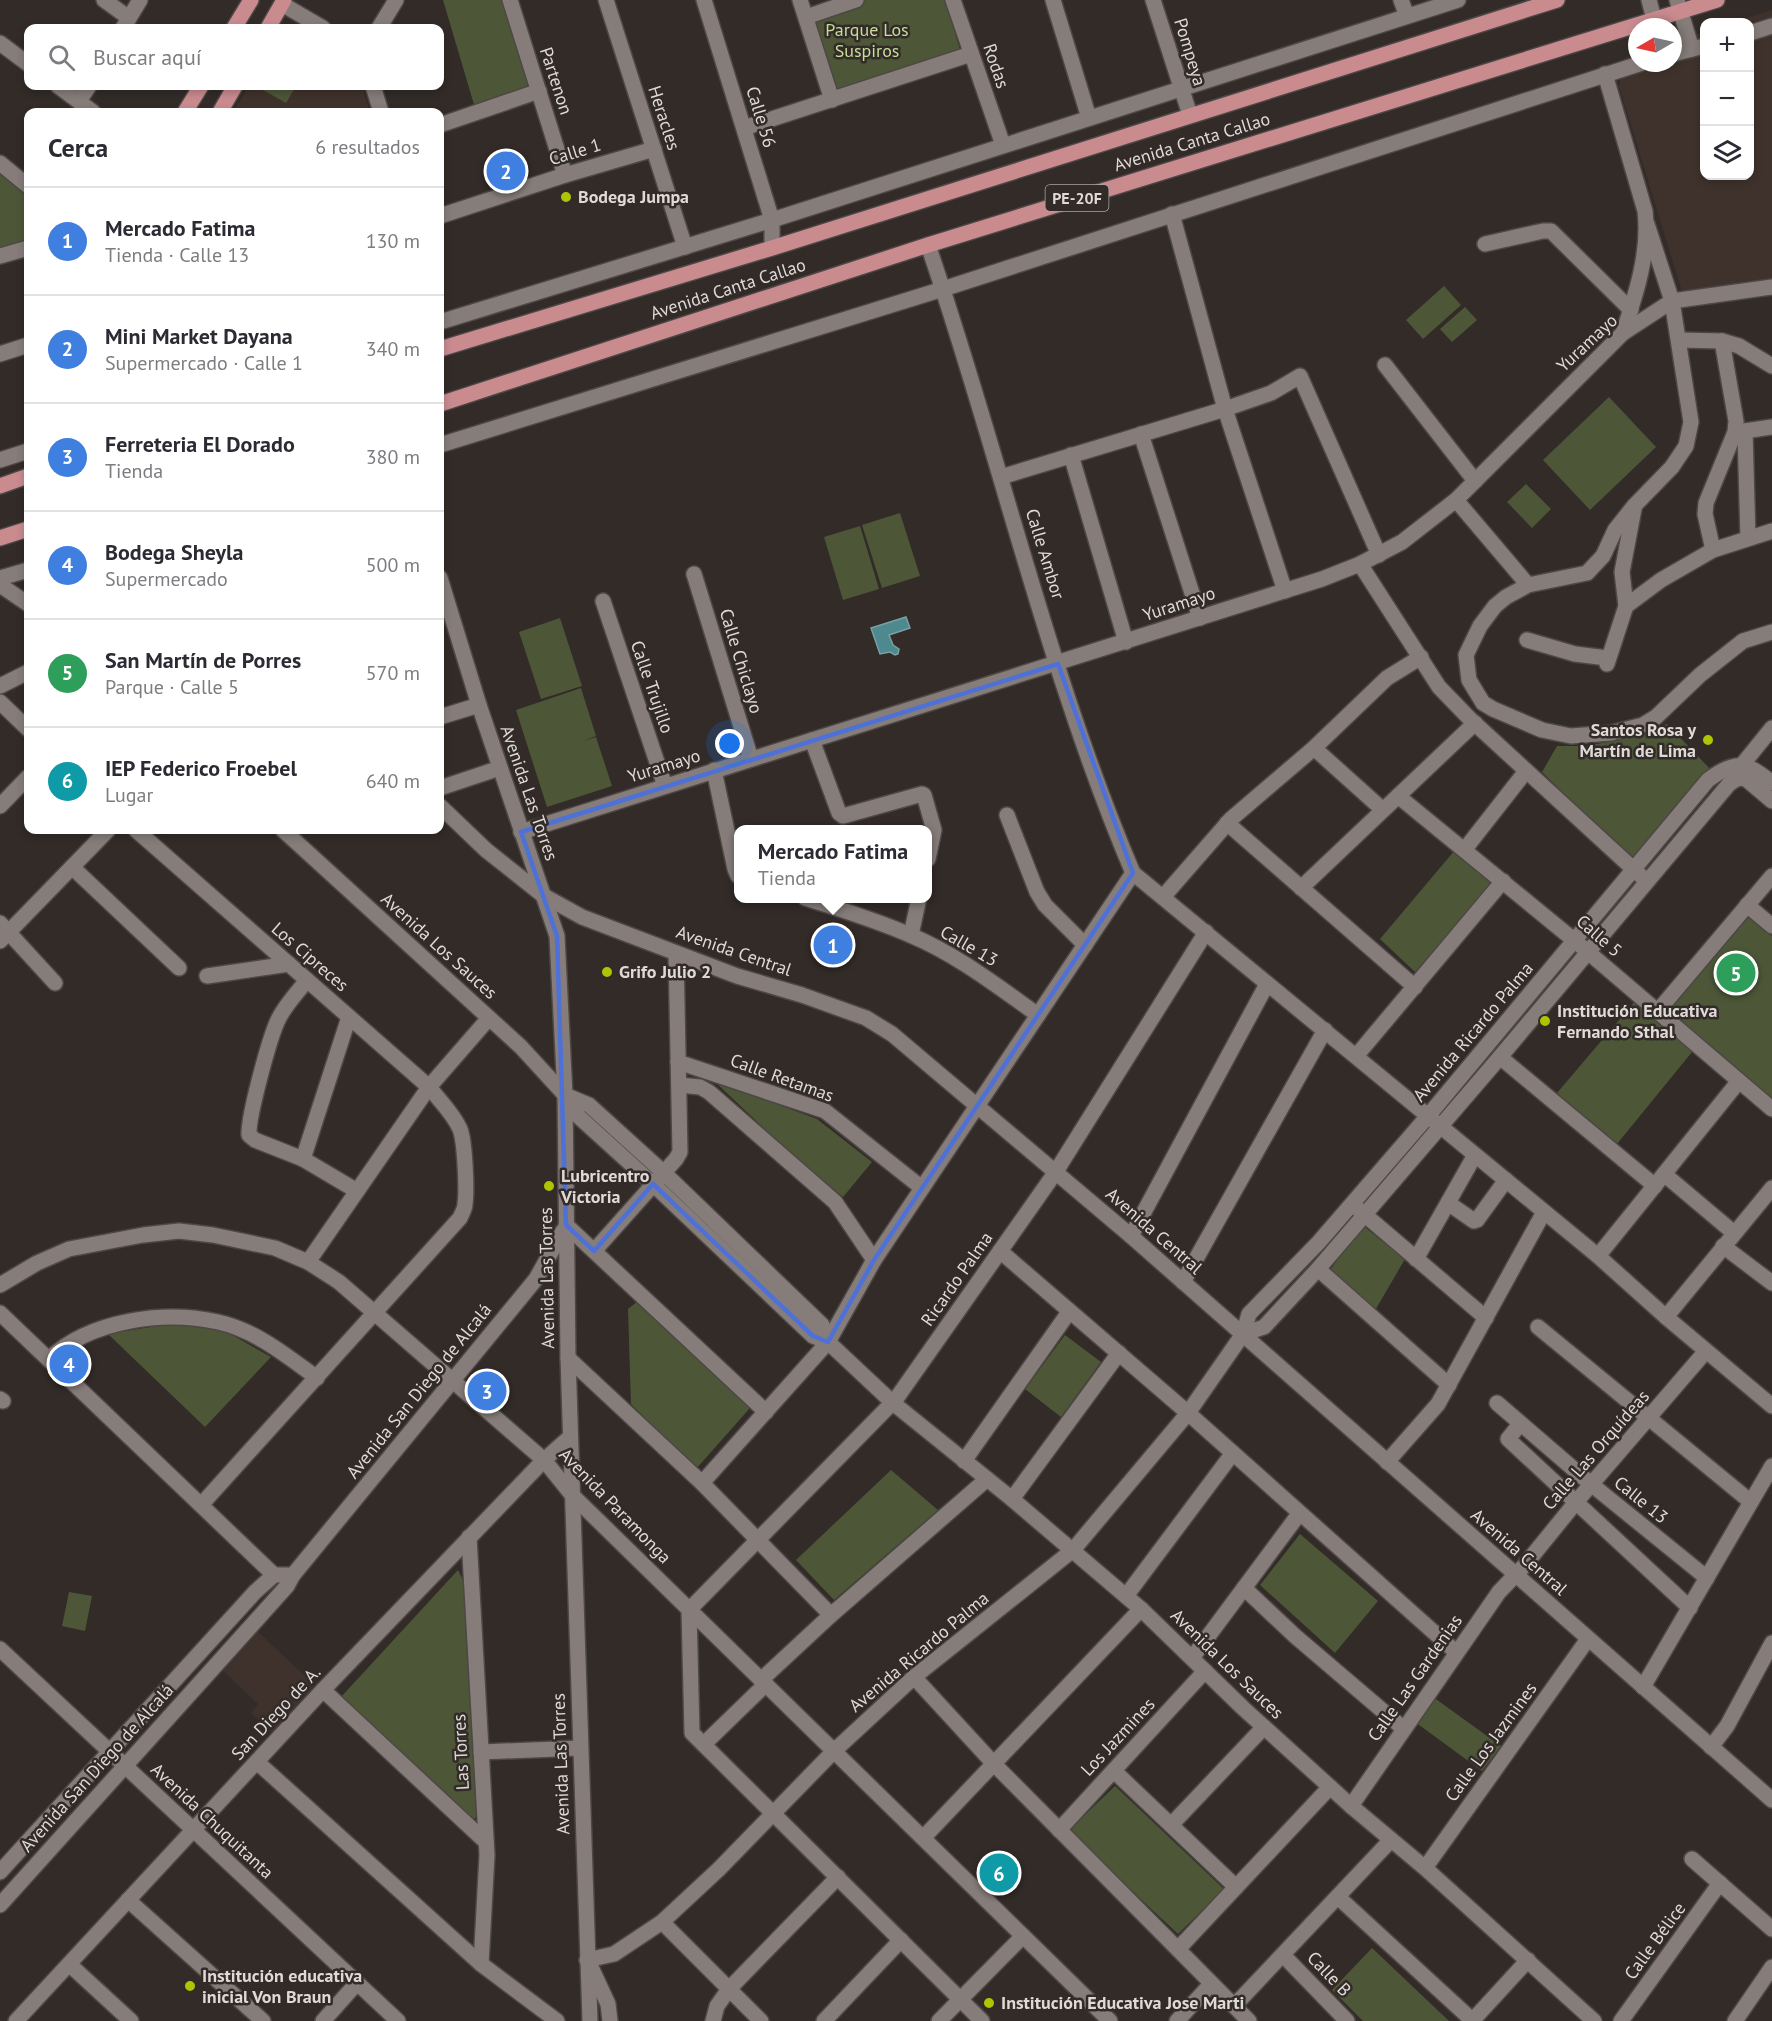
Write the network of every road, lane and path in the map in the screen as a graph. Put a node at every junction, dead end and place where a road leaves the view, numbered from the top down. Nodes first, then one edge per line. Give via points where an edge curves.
1 (104, 0) edge
2 (140, 0) edge
3 (250, 0) edge
4 (396, 0) edge
5 (510, 0) edge
6 (606, 0) edge
7 (704, 0) edge
8 (800, 0) edge
9 (856, 0) edge
10 (953, 0) edge
11 (1053, 0) edge
12 (1153, 0) edge
13 (1401, 0) edge
14 (1458, 0) edge
15 (1557, 0) edge
16 (1649, 0) edge
17 (1717, 0) edge
18 (283, 2) edge
19 (1679, 6) edge
20 (806, 16) junction
21 (1407, 16) junction
22 (1654, 18) edge
23 (1662, 18) edge
24 (126, 23) edge
25 (236, 24) edge
26 (270, 24) edge
27 (317, 24) edge
28 (381, 24) edge
29 (1772, 26) edge
30 (1628, 31) edge
31 (1754, 31) edge
32 (0, 42) edge
33 (1698, 47) edge
34 (1682, 51) edge
35 (971, 54) junction
36 (24, 61) edge
37 (1628, 67) edge
38 (1605, 74) junction
39 (64, 90) edge
40 (86, 90) edge
41 (199, 90) edge
42 (233, 90) edge
43 (375, 90) edge
44 (1181, 90) junction
45 (539, 91) junction
46 (832, 100) junction
47 (79, 101) junction
48 (88, 108) edge
49 (187, 108) edge
50 (222, 108) edge
51 (380, 108) edge
52 (1190, 115) junction
53 (1089, 118) junction
54 (444, 124) edge
55 (744, 128) junction
56 (1003, 145) junction
57 (654, 149) junction
58 (0, 163) edge
59 (565, 175) junction
60 (24, 183) edge
61 (1172, 214) junction
62 (444, 215) edge
63 (772, 220) junction
64 (1647, 224) junction
65 (928, 244) junction
66 (1485, 244) dead end
67 (685, 247) junction
68 (772, 248) junction
69 (24, 249) edge
70 (0, 256) edge
71 (1772, 287) edge
72 (943, 289) junction
73 (1672, 301) junction
74 (1772, 302) edge
75 (1631, 310) junction
76 (444, 321) edge
77 (1623, 333) junction
78 (1679, 340) junction
79 (1722, 340) junction
80 (24, 346) edge
81 (444, 348) edge
82 (0, 354) edge
83 (1384, 365) dead end
84 (1772, 366) edge
85 (444, 403) edge
86 (1225, 409) junction
87 (1772, 427) edge
88 (1740, 432) junction
89 (1141, 434) junction
90 (444, 444) edge
91 (24, 452) edge
92 (1071, 456) junction
93 (0, 460) edge
94 (24, 477) edge
95 (1001, 477) junction
96 (1475, 481) junction
97 (0, 486) edge
98 (1456, 500) junction
99 (1634, 506) junction
100 (24, 530) edge
101 (1772, 531) edge
102 (0, 538) edge
103 (1748, 538) junction
104 (1713, 550) junction
105 (1379, 555) junction
106 (1360, 564) junction
107 (24, 571) edge
108 (694, 574) dead end
109 (0, 578) edge
110 (0, 585) edge
111 (1528, 585) junction
112 (444, 591) edge
113 (1285, 591) junction
114 (24, 601) edge
115 (603, 601) dead end
116 (1626, 606) junction
117 (1200, 618) junction
118 (1772, 632) edge
119 (1527, 640) dead end
120 (1126, 642) junction
121 (1421, 657) junction
122 (1058, 664) junction
123 (24, 674) edge
124 (0, 686) edge
125 (0, 702) edge
126 (479, 705) junction
127 (444, 716) edge
128 (1475, 723) junction
129 (24, 725) edge
130 (1772, 728) edge
131 (812, 740) junction
132 (1314, 748) junction
133 (751, 759) junction
134 (500, 768) junction
135 (714, 770) junction
136 (1526, 771) junction
137 (1740, 772) junction
138 (24, 781) edge
139 (1772, 783) edge
140 (665, 786) junction
141 (444, 787) edge
142 (1398, 796) junction
143 (1772, 801) edge
144 (0, 806) edge
145 (444, 810) edge
146 (1383, 810) junction
147 (1006, 815) dead end
148 (1227, 824) junction
149 (521, 832) junction
150 (104, 834) edge
151 (141, 834) edge
152 (287, 834) edge
153 (932, 839) edge
154 (1465, 849) junction
155 (734, 859) edge
156 (72, 867) junction
157 (1634, 870) junction
158 (1133, 873) junction
159 (1772, 876) edge
160 (1503, 881) junction
161 (1647, 881) junction
162 (1301, 888) junction
163 (544, 896) junction
164 (1163, 897) junction
165 (821, 903) edge
166 (918, 903) edge
167 (1747, 905) junction
168 (1772, 926) edge
169 (3, 932) edge
170 (1206, 932) junction
171 (911, 935) junction
172 (1575, 941) junction
173 (1085, 945) junction
174 (1587, 952) junction
175 (676, 953) junction
176 (289, 964) junction
177 (179, 968) dead end
178 (207, 976) dead end
179 (307, 980) junction
180 (55, 983) dead end
181 (1267, 984) junction
182 (1415, 987) junction
183 (1658, 1012) junction
184 (1038, 1015) junction
185 (349, 1017) junction
186 (489, 1018) junction
187 (1325, 1030) junction
188 (1357, 1055) junction
189 (1500, 1057) junction
190 (678, 1062) junction
191 (1739, 1081) junction
192 (679, 1085) junction
193 (429, 1087) junction
194 (565, 1095) junction
195 (977, 1107) junction
196 (1772, 1109) edge
197 (1428, 1116) junction
198 (1440, 1126) junction
199 (1475, 1155) junction
200 (303, 1159) junction
201 (1055, 1173) junction
202 (658, 1179) junction
203 (1506, 1180) junction
204 (1660, 1180) junction
205 (922, 1188) junction
206 (1772, 1188) edge
207 (357, 1191) junction
208 (1448, 1203) junction
209 (1352, 1204) junction
210 (1544, 1212) junction
211 (1364, 1214) junction
212 (566, 1225) junction
213 (1734, 1233) junction
214 (1131, 1236) junction
215 (1723, 1246) junction
216 (594, 1251) junction
217 (1000, 1251) junction
218 (1598, 1256) junction
219 (1416, 1259) junction
220 (874, 1260) junction
221 (308, 1262) junction
222 (1318, 1269) junction
223 (1183, 1282) junction
224 (1772, 1283) edge
225 (0, 1285) edge
226 (1070, 1312) junction
227 (0, 1313) edge
228 (376, 1313) junction
229 (1666, 1317) junction
230 (1486, 1318) junction
231 (1538, 1327) dead end
232 (1243, 1334) junction
233 (828, 1342) junction
234 (1706, 1351) junction
235 (1119, 1353) junction
236 (568, 1358) junction
237 (49, 1359) junction
238 (317, 1378) junction
239 (452, 1381) junction
240 (1449, 1385) junction
241 (893, 1403) junction
242 (1497, 1403) dead end
243 (1772, 1406) edge
244 (766, 1412) junction
245 (1188, 1413) junction
246 (1649, 1418) junction
247 (1520, 1424) junction
248 (570, 1437) junction
249 (1233, 1453) junction
250 (544, 1460) junction
251 (964, 1461) junction
252 (1387, 1462) junction
253 (1772, 1466) edge
254 (987, 1479) junction
255 (702, 1483) junction
256 (1591, 1484) junction
257 (573, 1496) junction
258 (1012, 1499) junction
259 (1576, 1502) junction
260 (1751, 1502) junction
261 (201, 1505) junction
262 (1299, 1514) junction
263 (469, 1537) junction
264 (758, 1541) junction
265 (1073, 1550) junction
266 (1514, 1574) junction
267 (274, 1575) junction
268 (293, 1575) junction
269 (1707, 1578) junction
270 (1244, 1588) junction
271 (1126, 1596) junction
272 (1690, 1608) junction
273 (1141, 1609) junction
274 (690, 1610) junction
275 (831, 1615) junction
276 (1588, 1639) junction
277 (1772, 1642) edge
278 (0, 1649) edge
279 (1456, 1652) junction
280 (1192, 1658) junction
281 (1205, 1671) junction
282 (914, 1677) junction
283 (764, 1682) junction
284 (1643, 1687) junction
285 (324, 1689) junction
286 (1264, 1727) junction
287 (1404, 1729) junction
288 (704, 1744) junction
289 (1711, 1747) junction
290 (580, 1748) junction
291 (110, 1751) junction
292 (834, 1751) junction
293 (481, 1752) junction
294 (257, 1762) junction
295 (994, 1764) junction
296 (125, 1766) junction
297 (1114, 1771) junction
298 (1330, 1787) junction
299 (1771, 1796) edge
300 (1350, 1806) junction
301 (773, 1812) junction
302 (1171, 1825) junction
303 (1059, 1830) junction
304 (193, 1831) junction
305 (923, 1838) junction
306 (1391, 1840) junction
307 (486, 1842) junction
308 (1692, 1859) dead end
309 (1425, 1868) junction
310 (0, 1872) edge
311 (838, 1876) junction
312 (1720, 1883) junction
313 (1236, 1887) junction
314 (1338, 1897) junction
315 (128, 1900) junction
316 (0, 1905) edge
317 (662, 1922) junction
318 (1772, 1929) edge
319 (1023, 1936) junction
320 (901, 1940) junction
321 (1178, 1950) junction
322 (1283, 1955) junction
323 (587, 1960) junction
324 (1528, 1960) junction
325 (69, 1964) junction
326 (481, 1964) junction
327 (1772, 1967) edge
328 (357, 1983) junction
329 (1211, 1984) junction
330 (729, 1989) junction
331 (960, 2000) junction
332 (1234, 2006) junction
333 (1588, 2019) edge
334 (16, 2021) edge
335 (131, 2021) edge
336 (263, 2021) edge
337 (323, 2021) edge
338 (398, 2021) edge
339 (557, 2021) edge
340 (590, 2021) edge
341 (610, 2021) edge
342 (713, 2021) edge
343 (761, 2021) edge
344 (824, 2021) edge
345 (939, 2021) edge
346 (982, 2021) edge
347 (1110, 2021) edge
348 (1177, 2021) edge
349 (1249, 2021) edge
350 (1347, 2021) edge
351 (1472, 2021) edge
352 (1621, 2021) edge
353 (1735, 2021) edge

1 - 24 street
2 - 24 street
3 - 25 main road
4 - 28 street
5 - 45 street, Partenon
6 - 57 street, Heracles
7 - 55 street, Calle 56
8 - 20 street
9 - 20 street
10 - 35 street, Rodas
11 - 53 street
12 - 44 street, Pompeya
13 - 21 street
14 - 21 street
15 - 52 main road, Avenida Canta Callao / PE-20F
16 - 22 street
17 - 19 main road, Avenida Canta Callao / PE-20F
18 - 26 main road
18 - 27 street
19 - 23 main road, Avenida Canta Callao / PE-20F
19 - 33 street
20 - 46 street
21 - 44 street
29 - 31 street
30 - 65 main road, Avenida Canta Callao / PE-20F
32 - 36 street
33 - 34 street
35 - 46 street
35 - 56 street, Rodas
37 - 38 street
38 - 61 street
38 - 64 street
39 - 47 street
40 - 47 street
41 - 49 main road
42 - 50 main road
43 - 51 street
44 - 52 street, Pompeya
44 - 53 street
45 - 54 street
45 - 59 street, Partenon
46 - 55 street
47 - 48 street
52 - 68 main road, Avenida Canta Callao / PE-20F
53 - 56 street
55 - 63 street, Calle 56
56 - 63 street
57 - 59 street, Calle 1
57 - 67 street, Heracles
58 - 60 street
59 - 62 street, Calle 1
61 - 72 street
61 - 86 street
63 - 67 street
63 - 68 street, Calle 56
64 - 73 street
64 - 75 street
65 - 72 street, Calle Ambor
65 - 85 main road, Avenida Canta Callao / PE-20F
66 - 75 street via 1551,231
67 - 76 street
68 - 81 main road, Avenida Canta Callao / PE-20F
69 - 70 street
71 - 73 street, Yuramayo
71 - 74 street
72 - 90 street
72 - 95 street, Calle Ambor
73 - 77 street, Yuramayo
73 - 78 street
75 - 77 street
77 - 96 street, Yuramayo
78 - 79 street
78 - 99 street via 1691,422 1686,446 1672,467
79 - 84 street
79 - 88 street
80 - 82 street
83 - 96 street
86 - 89 street
86 - 105 street via 1271,393 1300,376
86 - 113 street
87 - 88 street
88 - 103 street
88 - 104 street via 1706,503
89 - 92 street
89 - 117 street
91 - 93 street
92 - 95 street
92 - 120 street
94 - 97 main road
95 - 122 street, Calle Ambor
96 - 98 street, Yuramayo
98 - 105 street, Yuramayo
98 - 111 street
99 - 111 street via 1615,530 1603,556 1587,573
99 - 116 street via 1622,572
100 - 102 main road
101 - 103 street
103 - 104 street
104 - 116 street
105 - 106 street, Yuramayo
106 - 113 street, Yuramayo
106 - 121 street
107 - 109 street
108 - 133 street, Calle Chiclayo
110 - 114 street
111 - 118 street via 1495,606 1480,626 1466,655 1468,680 1493,709 1542,730 1571,736 1611,734 1643,725 1743,641
112 - 126 street, Avenida Las Torres
113 - 117 street, Yuramayo
115 - 140 street, Calle Trujillo
116 - 119 street via 1607,661
117 - 120 street, Yuramayo
120 - 122 street, Yuramayo
121 - 128 street via 1439,687
121 - 132 street via 1387,678
122 - 131 street, Yuramayo
122 - 158 street, Calle Ambor via 1110,818
123 - 124 street
125 - 129 street
126 - 127 street
126 - 134 street, Avenida Las Torres
128 - 136 street
128 - 142 street
130 - 137 street
131 - 133 street, Yuramayo
131 - 153 street via 839,813 843,816 922,794 934,830
132 - 146 street
132 - 148 street
133 - 135 street, Yuramayo
134 - 141 street
134 - 149 street, Avenida Las Torres
135 - 140 street, Yuramayo
135 - 155 street
136 - 154 street
136 - 157 street
137 - 139 street via 1756,770
137 - 143 street
137 - 157 street, Avenida Ricardo Palma via 1721,771 1708,780
137 - 161 street, Avenida Ricardo Palma
138 - 144 street
140 - 149 street, Yuramayo
142 - 146 street
142 - 154 street, Calle 5
145 - 163 street, Avenida Central via 486,850
146 - 162 street
147 - 173 street via 1037,892
148 - 162 street
148 - 164 street
149 - 163 street, Avenida Las Torres
150 - 156 street
151 - 176 street, Los Cipreces
152 - 186 street, Avenida Los Sauces
154 - 160 street, Calle 5
156 - 169 street
156 - 177 street
157 - 161 street
157 - 172 street, Avenida Ricardo Palma
158 - 164 street
158 - 173 street
159 - 167 street
160 - 172 street, Calle 5
160 - 182 street
161 - 174 street, Avenida Ricardo Palma
162 - 182 street
163 - 175 street, Avenida Central via 582,917
163 - 194 street, Avenida Las Torres via 557,936
164 - 170 street
165 - 171 street, Calle 13
166 - 171 street
167 - 168 street
167 - 183 street
169 - 180 street
170 - 181 street
170 - 201 street, Ricardo Palma
171 - 184 street, Calle 13 via 979,972
172 - 174 street, Calle 5
172 - 197 street, Avenida Ricardo Palma
173 - 184 street
174 - 183 street, Calle 5
174 - 189 street, Avenida Ricardo Palma
175 - 190 street
175 - 195 street, Avenida Central via 866,1018 892,1034
176 - 178 street
176 - 179 street, Los Cipreces
179 - 185 street, Los Cipreces
179 - 200 street via 279,1018 249,1128 249,1135 255,1140
181 - 187 street
181 - 214 street
182 - 188 street
183 - 191 street, Calle 5
184 - 195 street
185 - 193 street, Los Cipreces
185 - 200 street
186 - 193 street
186 - 194 street, Avenida Los Sauces
187 - 188 street
187 - 223 street
188 - 197 street
189 - 198 street, Avenida Ricardo Palma
189 - 204 street
190 - 192 street
190 - 205 street, Calle Retamas via 825,1111
191 - 196 street, Calle 5
191 - 204 street
192 - 202 street via 680,1152
192 - 220 street via 709,1092 834,1202
193 - 207 street
193 - 228 street, Los Cipreces via 460,1129 465,1206 460,1218
194 - 202 street, Avenida Los Sauces via 578,1116
194 - 212 street, Avenida Las Torres
195 - 201 street, Avenida Central
195 - 205 street
197 - 198 street
197 - 209 street, Avenida Ricardo Palma
198 - 199 street
198 - 211 street, Avenida Ricardo Palma
199 - 203 street
199 - 208 street
200 - 207 street
201 - 214 street, Avenida Central
201 - 217 street, Ricardo Palma
202 - 216 street
202 - 233 street, Avenida Los Sauces via 813,1336
203 - 208 street via 1477,1221
203 - 210 street
204 - 213 street
204 - 218 street
205 - 220 street
206 - 213 street
207 - 221 street
208 - 219 street
209 - 211 street
209 - 232 street, Avenida Ricardo Palma via 1249,1314
210 - 218 street
210 - 230 street
211 - 219 street
211 - 222 street, Avenida Ricardo Palma
212 - 216 street
212 - 236 street, Avenida Las Torres
212 - 239 street, Avenida San Diego de Alcalá via 536,1279
213 - 215 street
214 - 223 street, Avenida Central
215 - 224 street
215 - 229 street
216 - 244 street
217 - 226 street
217 - 241 street, Ricardo Palma
218 - 229 street
219 - 230 street
220 - 233 street
221 - 225 street, Avenida Paramonga via 243,1240 179,1231 69,1249
221 - 228 street, Avenida Paramonga
222 - 232 street, Avenida Ricardo Palma via 1264,1327
222 - 240 street
223 - 232 street, Avenida Central
226 - 235 street
226 - 251 street
227 - 237 street
228 - 238 street, Los Cipreces
228 - 239 street, Avenida Paramonga
229 - 234 street
230 - 240 street
231 - 246 street
232 - 245 street, Avenida Ricardo Palma
232 - 252 street, Avenida Central
233 - 241 street, Avenida Los Sauces
233 - 244 street
234 - 243 street
234 - 246 street, Calle Las Orquídeas
235 - 245 street
235 - 258 street
236 - 248 street, Avenida Las Torres
236 - 255 street
237 - 238 street via 62,1346 110,1325 188,1318 219,1322 248,1334 277,1348
237 - 261 street
238 - 261 street, Los Cipreces
239 - 250 street, Avenida Paramonga
239 - 268 street, Avenida San Diego de Alcalá
240 - 252 street via 1438,1404
241 - 251 street, Avenida Los Sauces
241 - 264 street, Ricardo Palma
242 - 247 street, Calle 13
244 - 255 street
245 - 249 street
245 - 265 street, Avenida Ricardo Palma
246 - 256 street, Calle Las Orquídeas
246 - 260 street
247 - 256 street, Calle 13
247 - 259 street via 1508,1439
248 - 250 street, San Diego de A.
248 - 257 street, Avenida Las Torres
249 - 262 street
249 - 271 street
250 - 257 street, Avenida Paramonga
250 - 263 street, San Diego de A.
251 - 254 street, Avenida Los Sauces
252 - 266 street, Avenida Central
253 - 260 street
254 - 258 street, Avenida Los Sauces
254 - 275 street
255 - 264 street
256 - 259 street, Calle Las Orquídeas
256 - 269 street, Calle 13
257 - 274 street, Avenida Paramonga
257 - 290 street, Avenida Las Torres
258 - 265 street, Avenida Los Sauces
259 - 266 street, Calle Las Orquídeas
259 - 272 street
260 - 269 street
261 - 267 street
262 - 270 street
262 - 279 street
263 - 285 street, San Diego de A.
263 - 293 street, Las Torres
264 - 274 street, Ricardo Palma
264 - 275 street
265 - 271 street, Avenida Los Sauces
265 - 282 street, Avenida Ricardo Palma
266 - 276 street, Avenida Central
266 - 279 street, Calle Las Gardenias
267 - 268 street
267 - 291 street, Avenida San Diego de Alcalá
268 - 296 street, Avenida San Diego de Alcalá
269 - 272 street
270 - 280 street
270 - 287 street
271 - 273 street, Avenida Los Sauces
272 - 284 street
273 - 280 street, Avenida Los Sauces
273 - 295 street
274 - 283 street, Avenida Paramonga
274 - 288 street via 692,1733
275 - 283 street
276 - 284 street, Avenida Central
276 - 309 street, Calle Los Jazmines
277 - 289 street
278 - 291 street, Avenida Chuquitanta
279 - 287 street, Calle Las Gardenias
280 - 281 street, Avenida Los Sauces
281 - 286 street, Avenida Los Sauces
281 - 297 street, Los Jazmines
282 - 292 street, Avenida Ricardo Palma
282 - 295 street
283 - 288 street
283 - 292 street, Avenida Paramonga
284 - 289 street, Avenida Central
285 - 294 street, San Diego de A.
285 - 307 street
286 - 298 street, Avenida Los Sauces
286 - 302 street
287 - 300 street, Calle Las Gardenias
288 - 301 street
289 - 299 street, Avenida Central
290 - 293 street
290 - 323 street, Avenida Las Torres
291 - 296 street, Avenida Chuquitanta
291 - 310 street, Avenida San Diego de Alcalá
292 - 301 street, Avenida Ricardo Palma
292 - 305 street, Avenida Paramonga
293 - 307 street, Las Torres
294 - 304 street, San Diego de A.
294 - 326 street
295 - 303 street
295 - 305 street
296 - 304 street, Avenida Chuquitanta
296 - 316 street, Avenida San Diego de Alcalá
297 - 302 street
297 - 303 street, Los Jazmines
298 - 300 street, Avenida Los Sauces
298 - 313 street
300 - 306 street, Avenida Los Sauces
301 - 311 street
301 - 317 street, Avenida Ricardo Palma
302 - 313 street
303 - 321 street
304 - 315 street, San Diego de A.
304 - 328 street, Avenida Chuquitanta
305 - 319 street, Avenida Paramonga
306 - 309 street, Avenida Los Sauces
306 - 314 street
307 - 326 street, Las Torres
308 - 312 street
309 - 324 street, Avenida Los Sauces
311 - 320 street
311 - 330 street
312 - 318 street
312 - 352 street, Calle Bélice
313 - 321 street
314 - 322 street
314 - 351 street
315 - 325 street, San Diego de A.
315 - 336 street
317 - 323 street, Avenida Ricardo Palma via 614,1954
317 - 330 street
319 - 331 street
319 - 347 street, Avenida Paramonga
320 - 331 street
320 - 344 street
321 - 329 street
322 - 332 street
322 - 350 street, Calle B
323 - 340 street, Avenida Las Torres
323 - 341 street, Avenida Las Torres via 608,2004
324 - 333 street, Avenida Los Sauces
324 - 351 street
325 - 334 street, San Diego de A.
325 - 335 street
326 - 339 street
327 - 353 street
328 - 337 street
328 - 338 street, Avenida Chuquitanta
329 - 332 street
329 - 348 street
330 - 342 street via 717,2006
330 - 343 street
331 - 345 street
331 - 346 street
332 - 349 street

